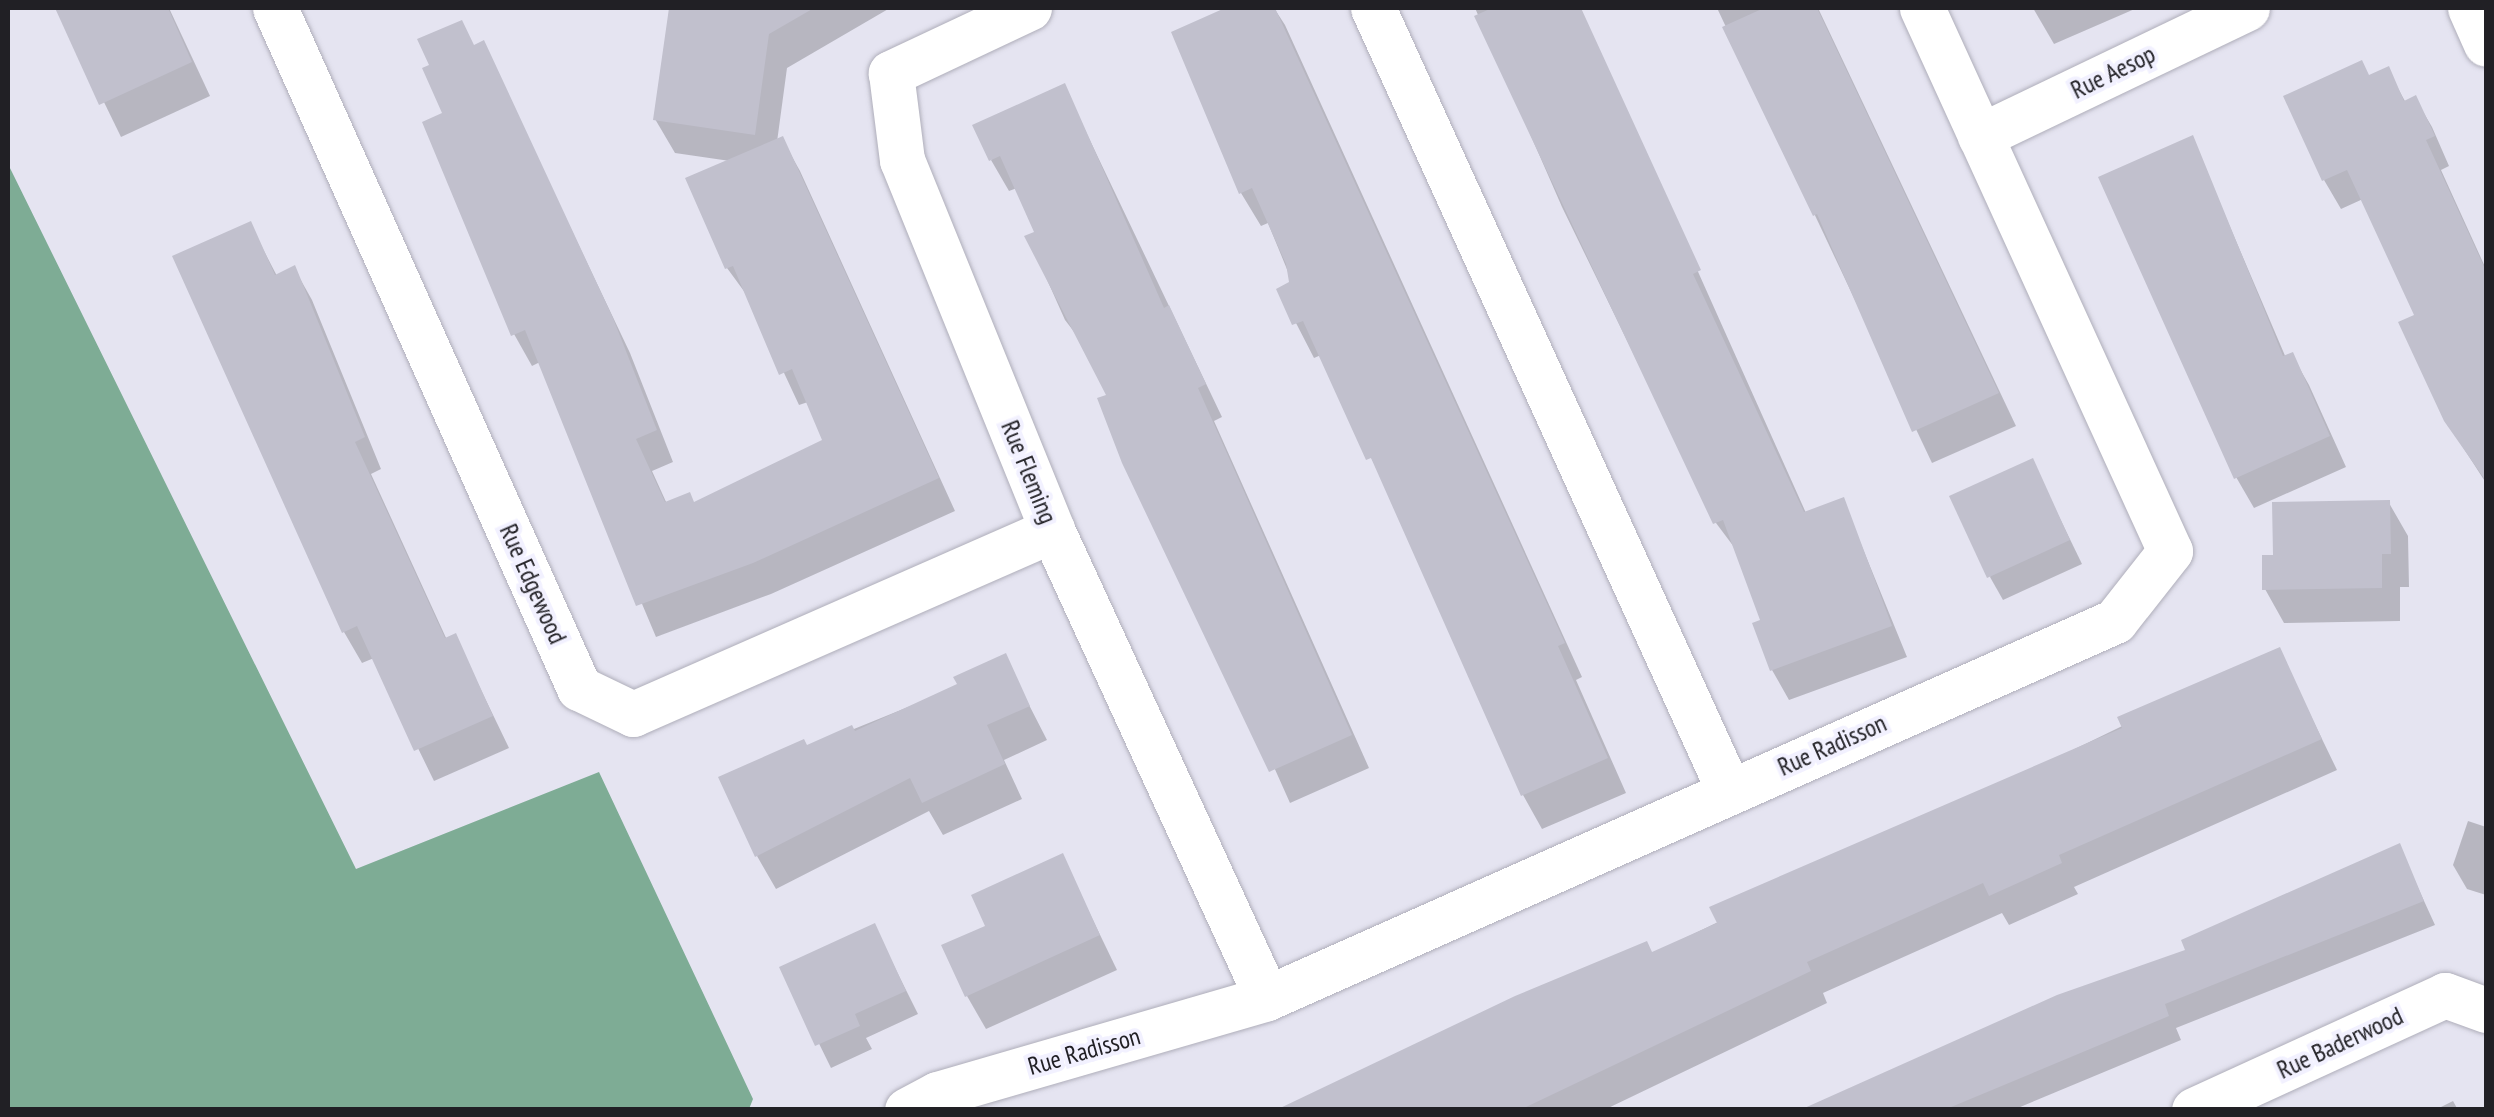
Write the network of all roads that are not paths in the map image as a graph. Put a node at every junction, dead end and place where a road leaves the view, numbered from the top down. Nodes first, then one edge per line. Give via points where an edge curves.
1 (275, 8) edge
2 (1029, 8) edge
3 (1373, 8) edge
4 (1922, 8) edge
5 (2247, 8) edge
6 (2470, 8) edge
7 (2486, 44) edge
8 (1980, 136) junction
9 (1052, 530) junction
10 (1729, 791) junction
11 (1267, 998) junction
12 (2486, 1010) edge
13 (929, 1104) edge
14 (2194, 1110) edge

1 - 9 street, Rue Edgewood via 580,688 633,714
2 - 9 street, Rue Fleming via 891,74 902,160
3 - 10 street
4 - 8 street, Rue Radisson
5 - 8 street, Rue Aesop
6 - 7 street
8 - 10 street, Rue Radisson via 2170,551 2115,621
9 - 11 street, Rue Fleming
10 - 11 street, Rue Radisson
11 - 13 street, Rue Radisson
12 - 14 street, Rue Baderwood via 2446,995

